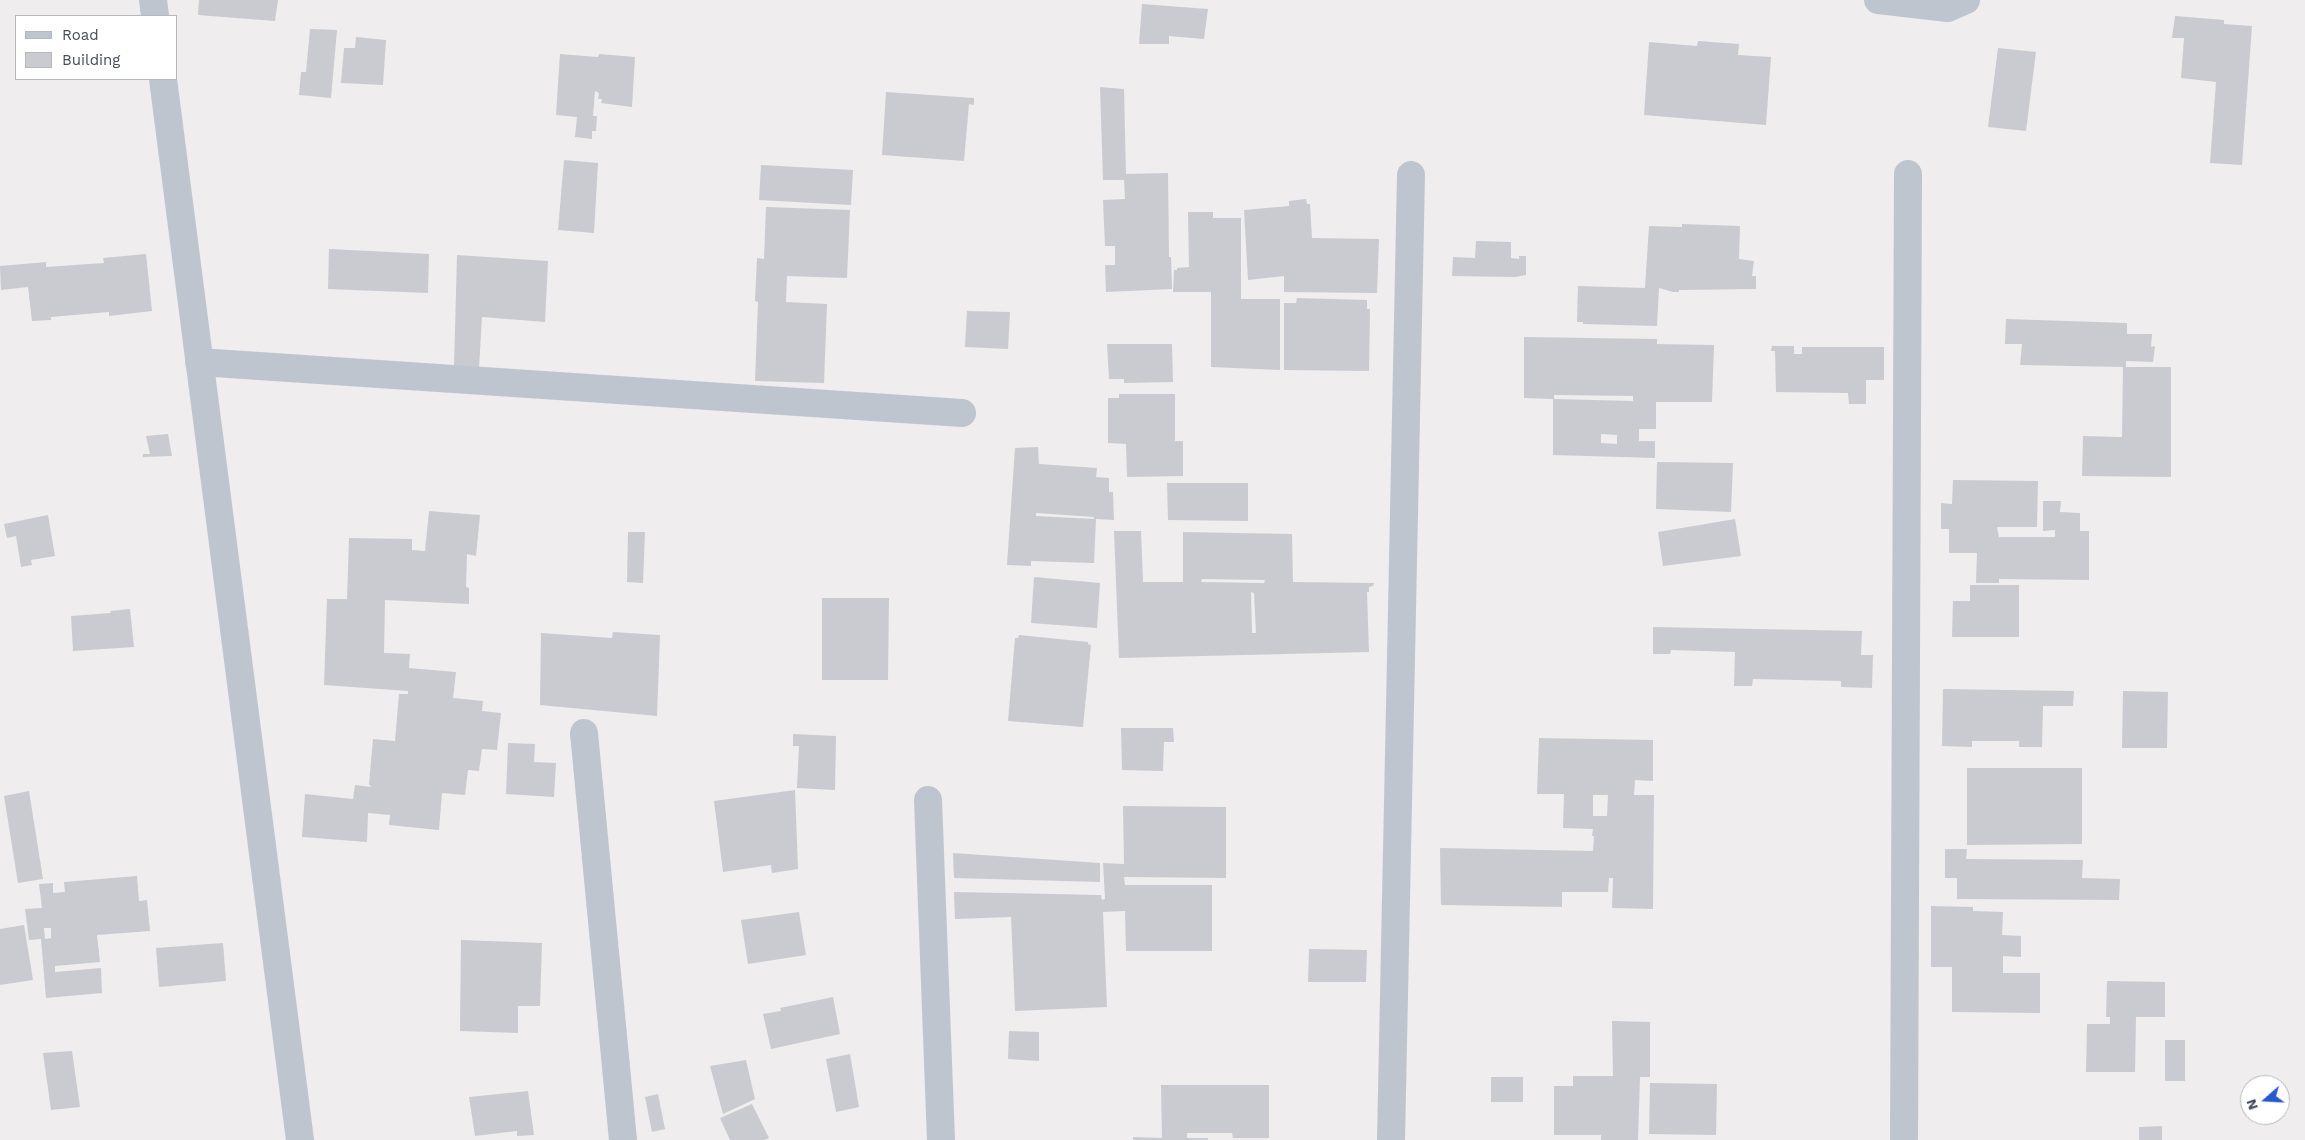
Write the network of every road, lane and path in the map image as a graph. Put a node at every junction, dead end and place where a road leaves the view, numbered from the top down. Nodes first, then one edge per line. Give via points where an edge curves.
1 (153, 0) edge
2 (1878, 0) edge
3 (1966, 0) edge
4 (155, 15) edge
5 (163, 80) edge
6 (1908, 174) dead end
7 (1411, 176) dead end
8 (199, 362) junction
9 (962, 413) dead end
10 (584, 733) dead end
11 (928, 800) dead end
12 (300, 1140) edge
13 (623, 1140) edge
14 (941, 1140) edge
15 (1391, 1140) edge
16 (1904, 1140) edge

1 - 4 street
2 - 3 street via 1948,8
5 - 8 street
6 - 16 street
7 - 15 street
8 - 9 street
8 - 12 street
10 - 13 street
11 - 14 street

